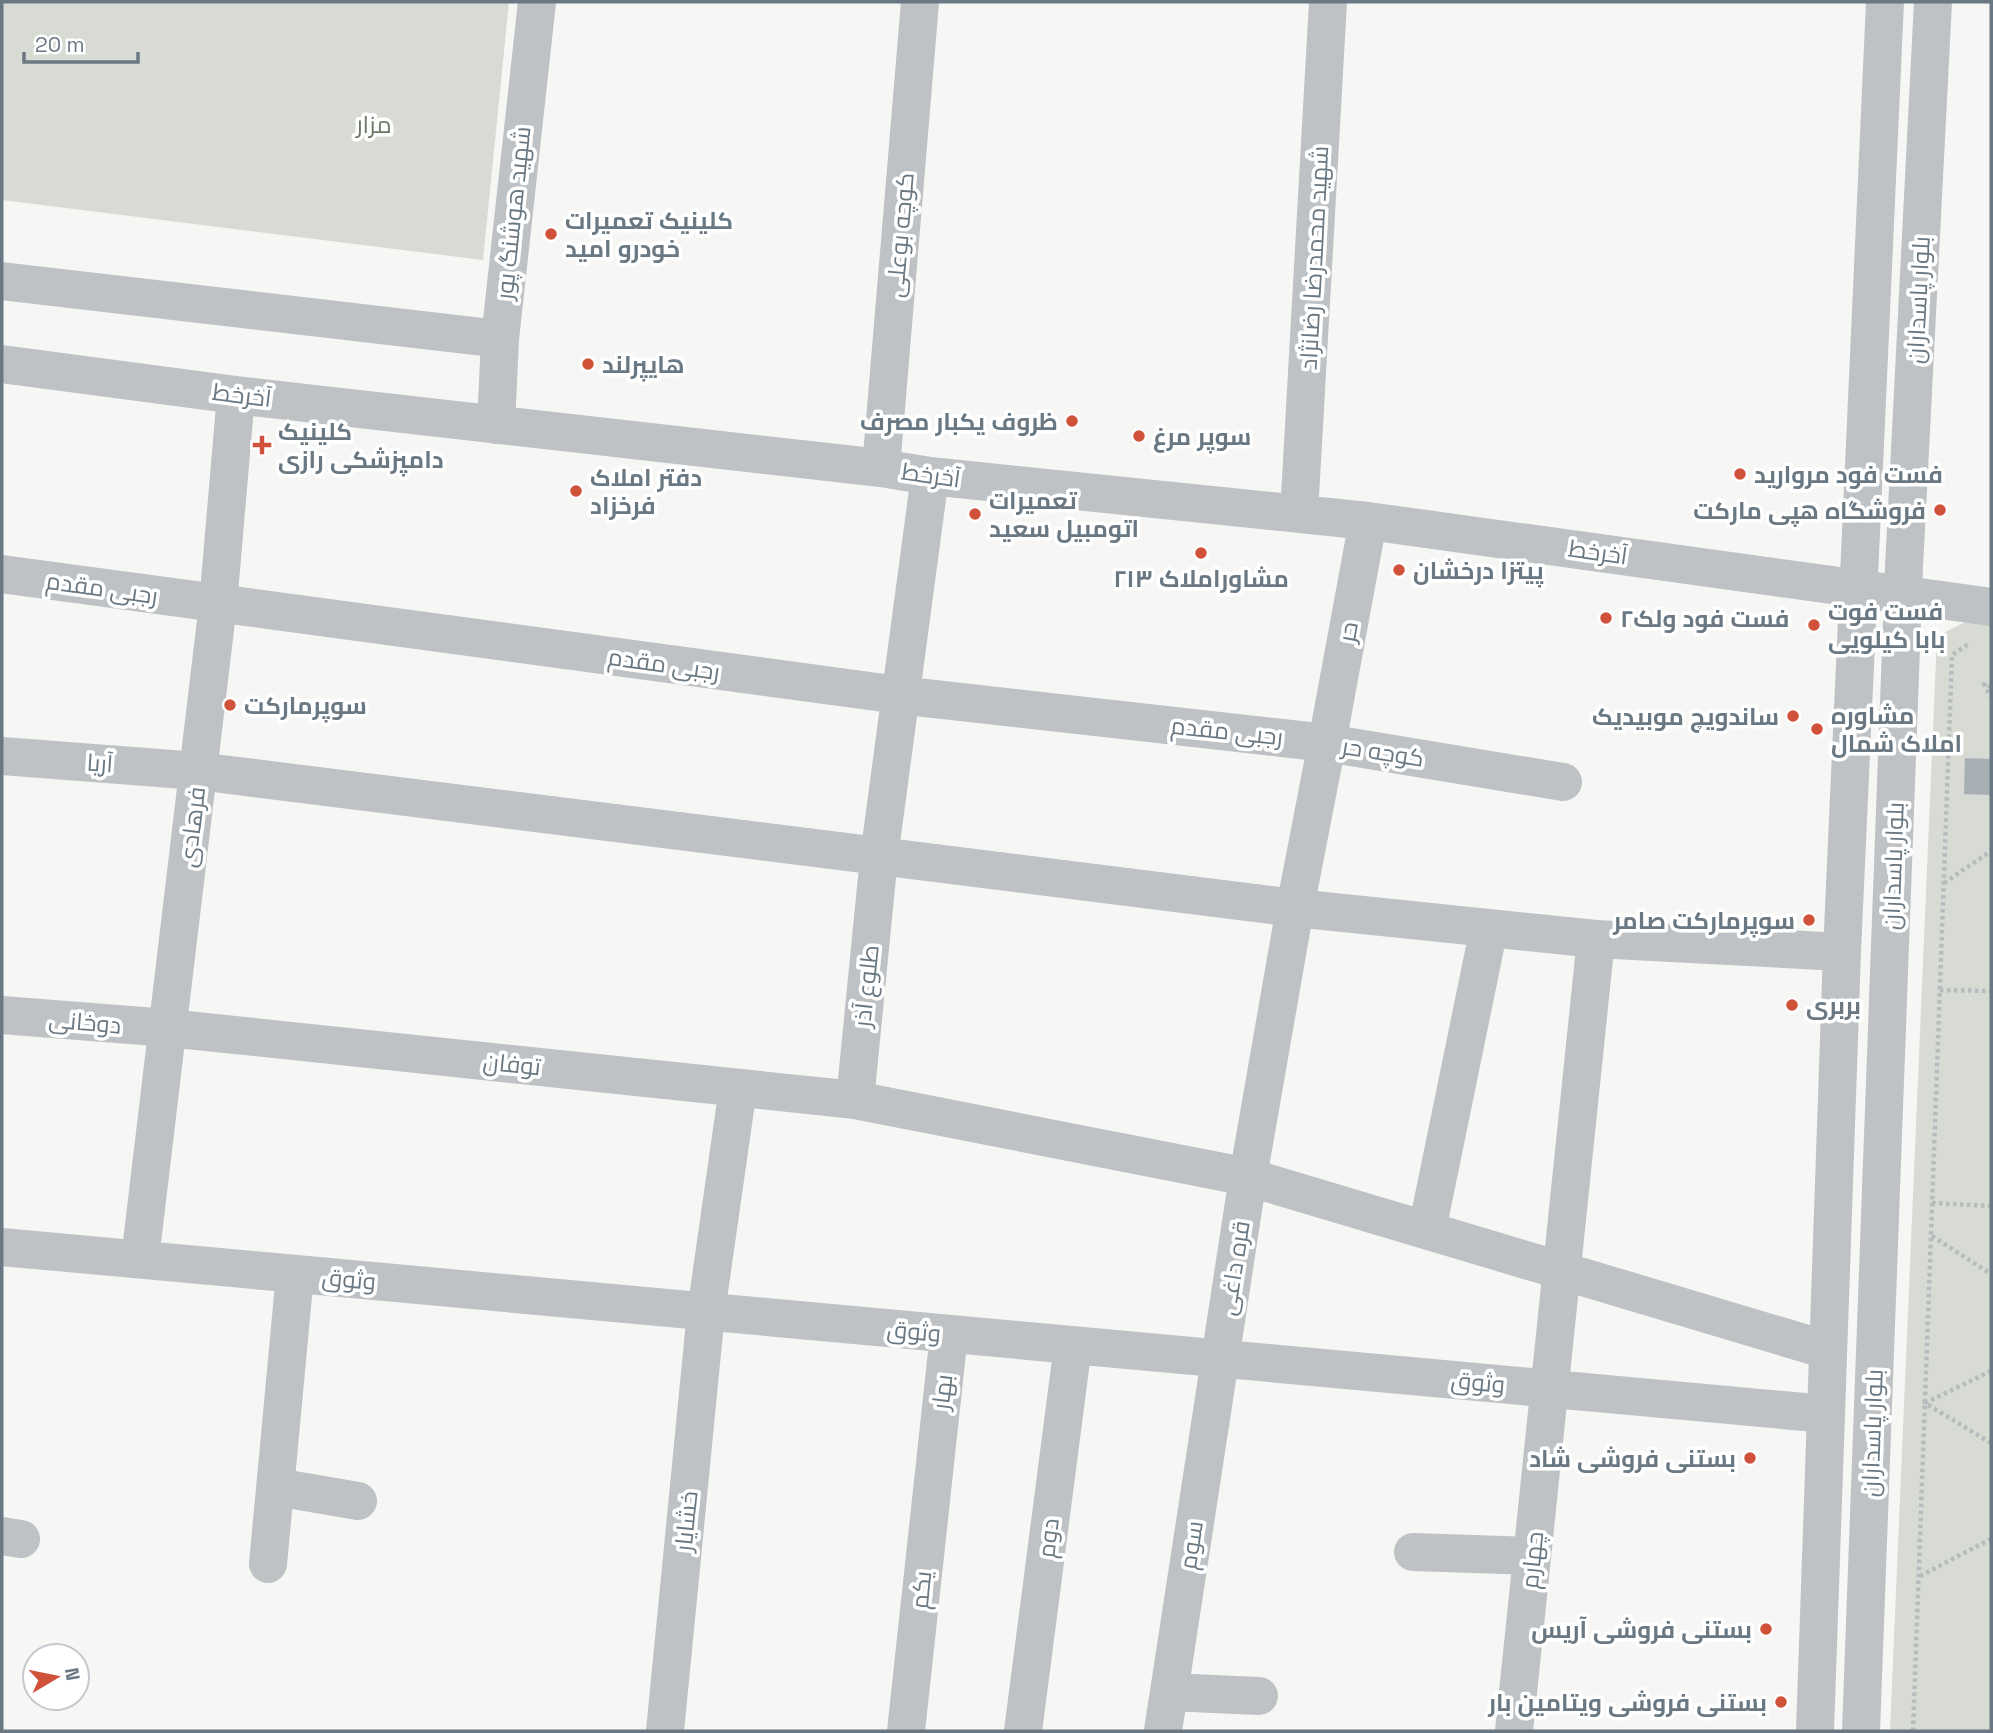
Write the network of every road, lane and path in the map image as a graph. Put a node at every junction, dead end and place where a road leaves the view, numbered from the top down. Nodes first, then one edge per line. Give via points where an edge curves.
1 (537, 2) edge
2 (920, 2) edge
3 (1328, 2) edge
4 (1885, 2) edge
5 (1933, 2) edge
6 (2, 281) edge
7 (500, 339) junction
8 (2, 364) edge
9 (236, 395) junction
10 (496, 425) junction
11 (881, 468) junction
12 (930, 476) junction
13 (1299, 514) junction
14 (1368, 521) junction
15 (2, 574) edge
16 (1859, 588) junction
17 (1903, 597) junction
18 (218, 604) junction
19 (1991, 607) edge
20 (1972, 641) dead end
21 (1991, 687) edge
22 (899, 695) junction
23 (1991, 697) edge
24 (1327, 743) junction
25 (2, 756) edge
26 (198, 771) junction
27 (1563, 782) dead end
28 (1991, 851) edge
29 (879, 857) junction
30 (1944, 883) junction
31 (1295, 908) junction
32 (1489, 928) junction
33 (1596, 939) junction
34 (1842, 952) junction
35 (1940, 990) junction
36 (1991, 991) edge
37 (2, 1015) edge
38 (168, 1028) junction
39 (738, 1088) junction
40 (855, 1100) junction
41 (1248, 1177) junction
42 (1932, 1203) junction
43 (1991, 1206) edge
44 (1427, 1230) junction
45 (1931, 1236) junction
46 (2, 1247) edge
47 (140, 1259) junction
48 (1562, 1271) junction
49 (295, 1274) junction
50 (1991, 1274) edge
51 (706, 1312) junction
52 (949, 1334) junction
53 (1073, 1345) junction
54 (1827, 1350) junction
55 (1220, 1358) junction
56 (1991, 1371) edge
57 (1549, 1389) junction
58 (1925, 1403) junction
59 (1826, 1414) junction
60 (1991, 1443) edge
61 (936, 1450) joint
62 (276, 1487) junction
63 (358, 1501) dead end
64 (1991, 1539) edge
65 (1413, 1552) dead end
66 (1532, 1556) junction
67 (268, 1564) dead end
68 (1919, 1577) junction
69 (1169, 1692) junction
70 (1259, 1696) dead end
71 (665, 1731) edge
72 (906, 1731) edge
73 (1023, 1731) edge
74 (1163, 1731) edge
75 (1514, 1731) edge
76 (1815, 1731) edge
77 (1861, 1731) edge
78 (1913, 1731) edge

1 - 7 street, شهید هوشنگ پور
2 - 11 street, کوچه بوعلی
3 - 13 street, شهید محمدرضا رضانژاد
4 - 16 street, بلوار پاسداران
5 - 17 street, بلوار پاسداران
6 - 7 street
7 - 10 street, شهید هوشنگ پور
8 - 9 street, آخرخط
9 - 10 street, آخرخط
9 - 18 street, فرهادی
10 - 11 street, آخرخط
11 - 12 street, آخرخط
12 - 13 street, آخرخط
12 - 22 street, طلوع آذر
13 - 14 street, آخرخط
14 - 16 street, آخرخط
14 - 24 street, حر
15 - 18 street, رجبی مقدم
16 - 17 street, آخرخط
16 - 34 street, بلوار پاسداران
17 - 19 street, آخرخط
17 - 77 street, بلوار پاسداران
18 - 22 street, رجبی مقدم
18 - 26 street, فرهادی
20 - 30 path via 1952,655
21 - 23 path via 1984,684
22 - 24 street, رجبی مقدم
22 - 29 street, طلوع آذر
24 - 27 street, کوچه حر
24 - 31 street, کوچه حر
25 - 26 street, آریا
26 - 29 street, آریا
26 - 38 street, فرهادی
28 - 30 path
29 - 31 street, آریا
29 - 40 street, طلوع آذر
30 - 35 path
31 - 32 street, آریا
31 - 41 street, کوچه حر
32 - 33 street, آریا
32 - 44 street
33 - 34 street
33 - 48 street, چهارم
34 - 54 street, بلوار پاسداران
35 - 36 path
35 - 42 path
37 - 38 street, دوخانی
38 - 39 street, توفان
38 - 47 street, فرهادی
39 - 40 street, توفان
39 - 51 street, خشایار
40 - 41 street
41 - 44 street
41 - 55 street, قره داغی
42 - 43 path
42 - 45 path
44 - 48 street
45 - 50 path
45 - 58 path
46 - 47 street, وثوق
47 - 49 street, وثوق
48 - 54 street
48 - 57 street, چهارم
49 - 51 street, وثوق
49 - 62 street
51 - 52 street, وثوق
51 - 71 street, خشایار
52 - 53 street, وثوق
52 - 61 street, بهار
53 - 55 street, وثوق
53 - 73 street, دوم
54 - 59 street, بلوار پاسداران
55 - 57 street, وثوق
55 - 69 street, سوم
56 - 58 path
57 - 59 street, وثوق
57 - 66 street, چهارم
58 - 60 path
58 - 68 path
59 - 76 street, بلوار پاسداران
61 - 72 street, یکم
62 - 63 street
62 - 67 street
64 - 68 path
65 - 66 street
66 - 75 street, چهارم
68 - 78 path
69 - 70 street
69 - 74 street, سوم

